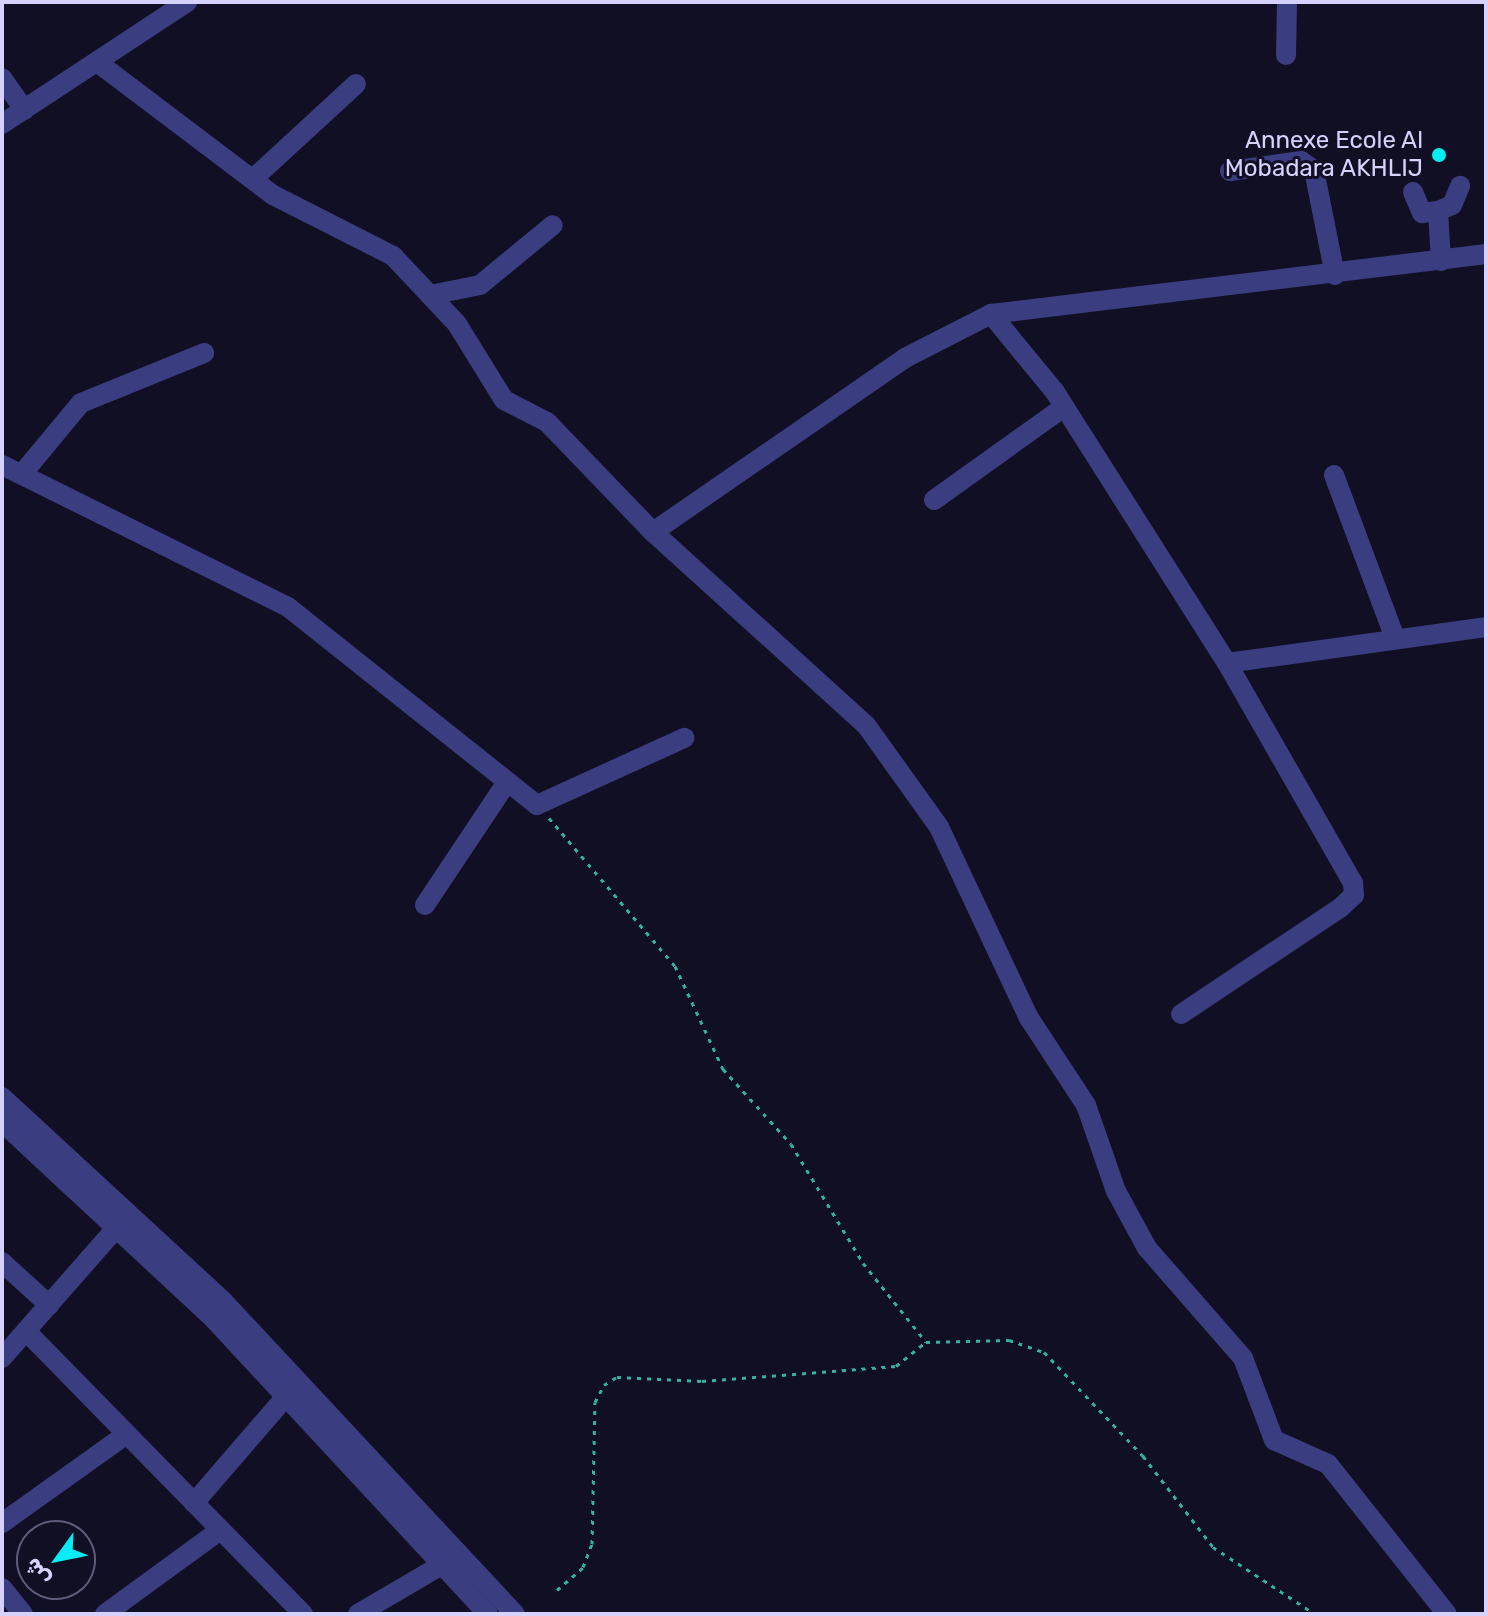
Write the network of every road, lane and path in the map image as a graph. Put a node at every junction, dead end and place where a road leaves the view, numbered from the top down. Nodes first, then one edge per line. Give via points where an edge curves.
1 (187, 2) edge
2 (1287, 2) edge
3 (1286, 55) dead end
4 (97, 62) junction
5 (2, 78) edge
6 (356, 84) dead end
7 (24, 110) junction
8 (2, 124) edge
9 (1230, 171) dead end
10 (253, 179) junction
11 (1460, 186) dead end
12 (1413, 192) dead end
13 (1438, 211) junction
14 (553, 225) dead end
15 (1486, 254) edge
16 (1441, 261) junction
17 (1335, 275) junction
18 (430, 295) junction
19 (991, 314) junction
20 (204, 353) dead end
21 (1064, 407) junction
22 (2, 465) edge
23 (22, 474) junction
24 (1334, 475) dead end
25 (934, 500) dead end
26 (653, 532) junction
27 (1486, 627) edge
28 (1395, 638) junction
29 (1227, 663) junction
30 (684, 738) dead end
31 (507, 782) junction
32 (537, 805) junction
33 (425, 905) dead end
34 (1181, 1014) dead end
35 (2, 1097) edge
36 (2, 1122) edge
37 (124, 1220) junction
38 (3, 1265) edge
39 (49, 1305) junction
40 (26, 1331) junction
41 (926, 1342) junction
42 (2, 1358) edge
43 (294, 1387) junction
44 (127, 1434) junction
45 (194, 1503) junction
46 (2, 1523) edge
47 (220, 1530) junction
48 (461, 1552) junction
49 (444, 1564) junction
50 (2, 1588) edge
51 (557, 1590) dead end
52 (21, 1613) edge
53 (105, 1614) edge
54 (303, 1614) edge
55 (358, 1614) edge
56 (488, 1614) edge
57 (515, 1614) edge
58 (1315, 1614) edge
59 (1447, 1614) edge

1 - 4 street
2 - 3 street
4 - 7 street
4 - 10 street
5 - 7 street
6 - 10 street
7 - 8 street
9 - 17 street via 1301,161 1314,170
10 - 18 street via 292,207 382,248
11 - 13 street via 1452,205
12 - 13 street via 1422,213
13 - 16 street
14 - 18 street via 480,285
15 - 16 street
16 - 17 street
17 - 19 street
18 - 26 street via 504,400 547,422
19 - 21 street
19 - 26 street via 905,358
20 - 23 street via 89,398 61,420
21 - 25 street
21 - 29 street
22 - 23 street
23 - 31 street via 288,607
24 - 28 street
26 - 59 street via 831,690 916,791 1029,1018 1086,1105 1116,1191 1147,1248 1243,1358 1274,1440 1328,1464
27 - 28 street
28 - 29 street
29 - 34 street via 1307,796 1354,895
30 - 32 street
31 - 32 street
31 - 33 street
32 - 41 path via 675,966 723,1069 791,1144 863,1263
35 - 37 street
36 - 37 street
37 - 39 street
37 - 43 street
38 - 39 street
39 - 40 street
40 - 42 street
40 - 44 street
41 - 51 path via 912,1360 885,1367 702,1381 623,1377 604,1385 595,1402 592,1544 583,1567
41 - 58 path via 1009,1340 1044,1352 1143,1456 1199,1534
43 - 45 street
43 - 48 street
43 - 49 street
44 - 45 street
44 - 46 street
45 - 47 street
47 - 53 street
47 - 54 street
48 - 49 street
48 - 57 street
49 - 55 street
49 - 56 street
50 - 52 street

